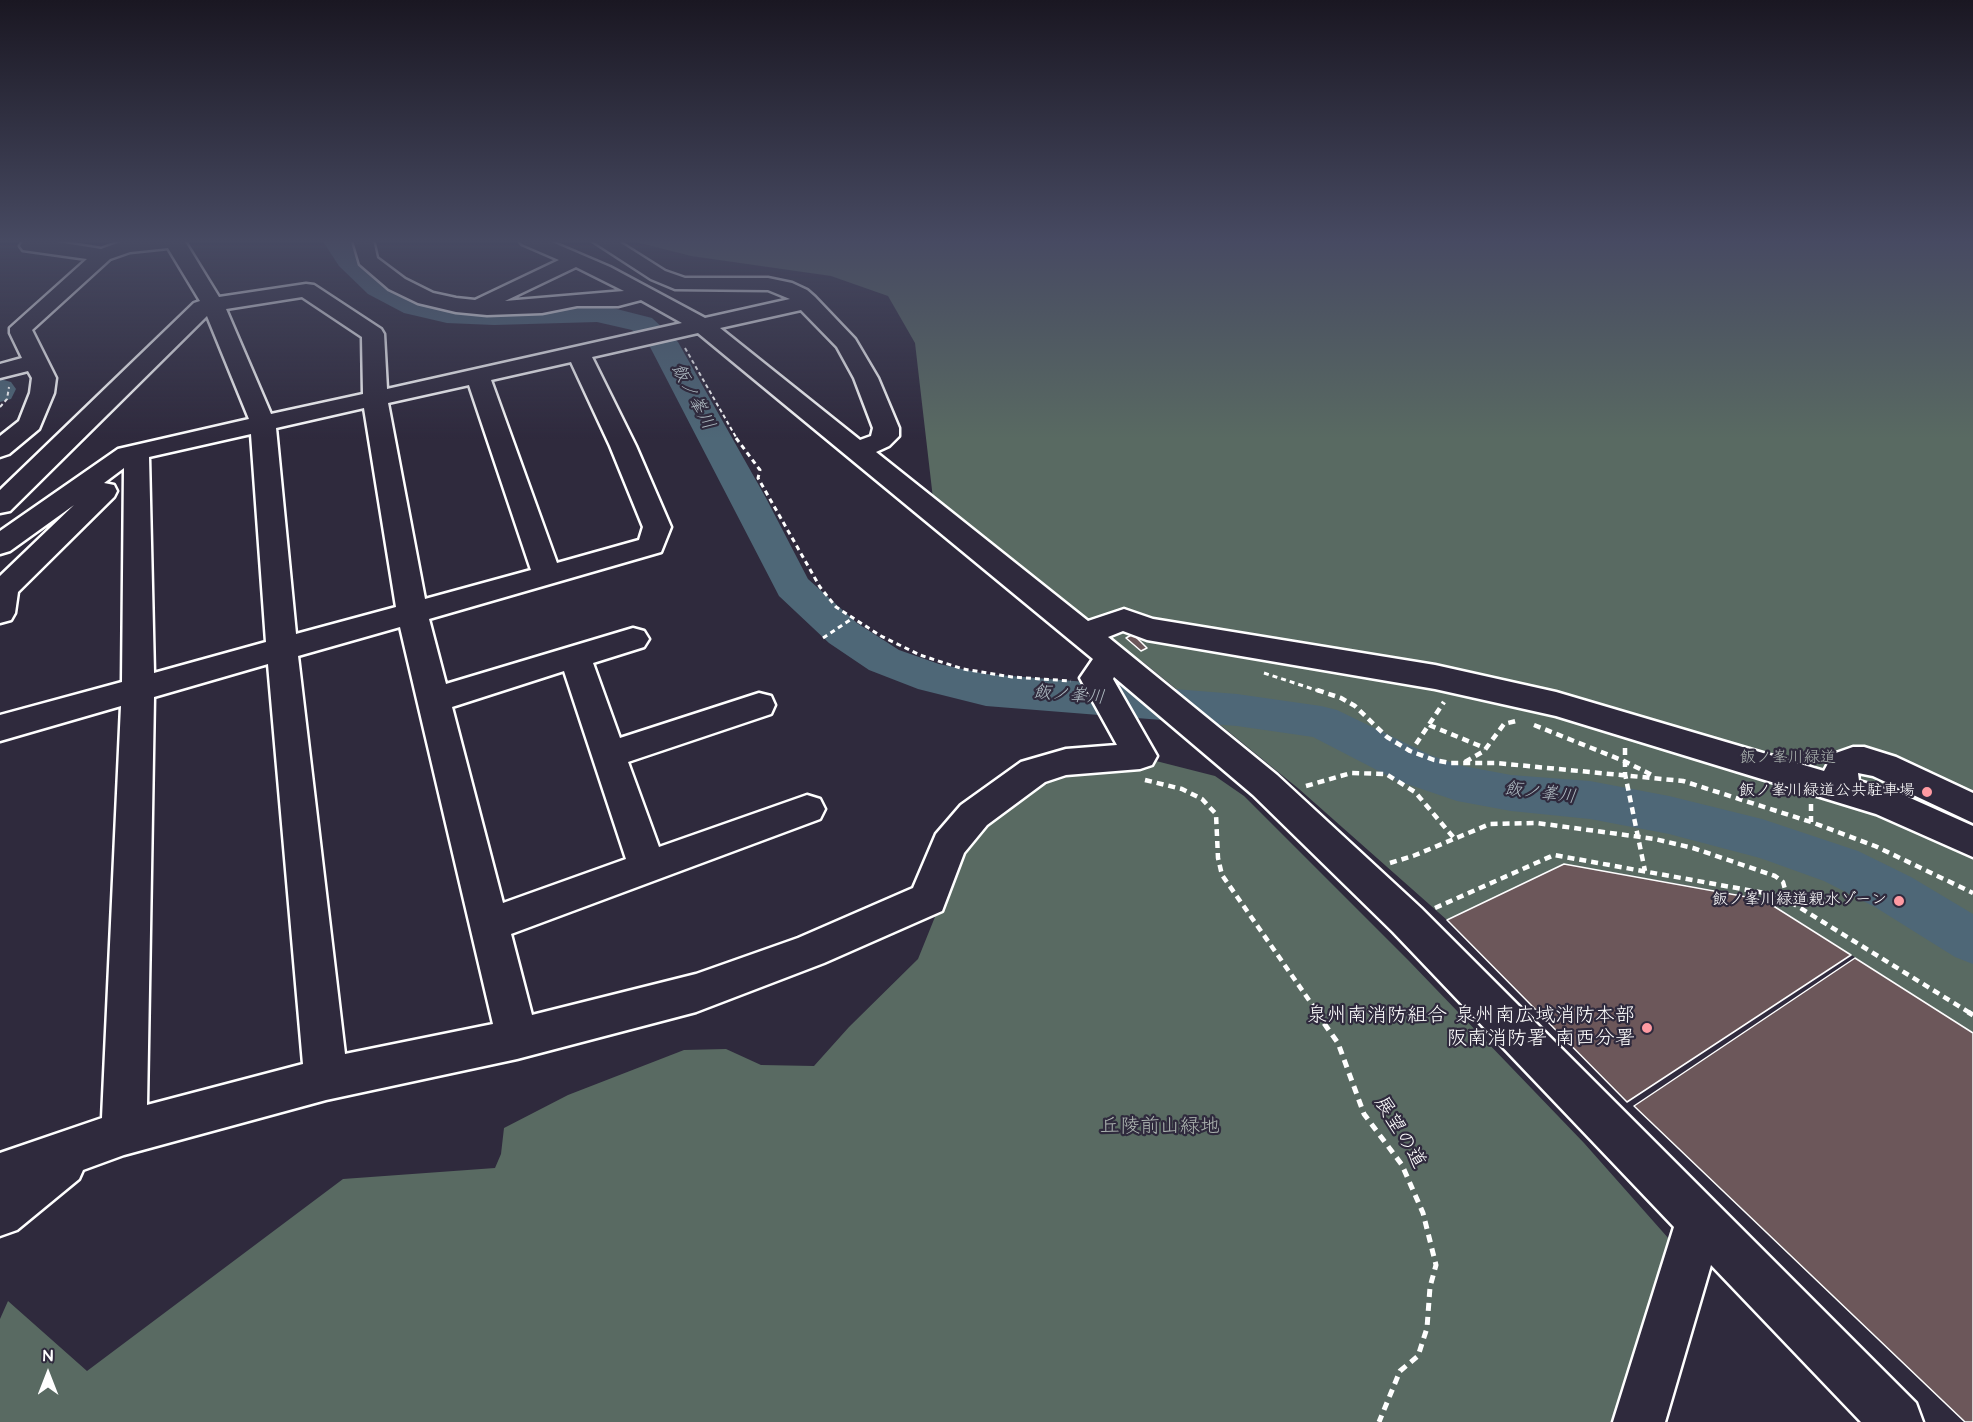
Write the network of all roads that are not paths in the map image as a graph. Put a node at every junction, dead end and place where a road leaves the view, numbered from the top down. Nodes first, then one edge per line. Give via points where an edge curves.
1 (46, 306) edge
2 (207, 306) edge
3 (214, 306) edge
4 (331, 306) edge
5 (470, 306) edge
6 (517, 306) edge
7 (667, 306) edge
8 (788, 306) edge
9 (811, 306) edge
10 (473, 307) joint
11 (703, 326) junction
12 (578, 353) junction
13 (35, 362) junction
14 (5, 370) edge
15 (478, 376) junction
16 (375, 399) junction
17 (263, 424) junction
18 (0, 449) edge
19 (857, 451) junction
20 (132, 456) junction
21 (0, 505) edge
22 (0, 545) edge
23 (547, 575) junction
24 (412, 612) junction
25 (0, 613) edge
26 (1147, 628) junction
27 (633, 639) dead end
28 (282, 649) junction
29 (1210, 655) dead end
30 (575, 656) junction
31 (1097, 656) junction
32 (138, 690) junction
33 (434, 700) junction
34 (759, 705) dead end
35 (0, 728) edge
36 (609, 755) junction
37 (1842, 789) junction
38 (807, 809) dead end
39 (1973, 809) edge
40 (1973, 842) edge
41 (648, 869) junction
42 (490, 925) junction
43 (517, 1039) junction
44 (326, 1078) junction
45 (103, 1140) junction
46 (0, 1151) edge
47 (0, 1176) edge
48 (0, 1213) edge
49 (1700, 1220) junction
50 (1639, 1422) edge
51 (1898, 1422) edge

1 - 13 street via 21,328
2 - 21 street
3 - 17 street
4 - 16 street via 373,333
5 - 10 street
6 - 10 street
7 - 11 street
8 - 11 street
9 - 19 street via 847,344 886,428 886,436 880,441
11 - 12 street
11 - 19 street
12 - 15 street
12 - 23 street via 657,527 651,546
13 - 14 street
13 - 18 street via 44,378 36,410 30,424
15 - 16 street
15 - 23 street
16 - 17 street
16 - 24 street
17 - 20 street
17 - 28 street
19 - 31 street
20 - 22 street
20 - 25 street via 4,589
20 - 32 street
23 - 24 street
24 - 28 street
24 - 33 street
26 - 29 street via 1145,633
26 - 31 street via 1124,619
26 - 37 street via 1458,682 1556,704
27 - 30 street
28 - 32 street
28 - 44 street
30 - 33 street
30 - 36 street
31 - 43 street via 1140,756 1066,762 1033,772 974,815 949,845 928,899 810,951 696,993
31 - 49 street via 1282,801 1407,921
32 - 35 street
32 - 45 street
33 - 42 street
34 - 36 street
36 - 41 street
37 - 39 street via 1841,771 1845,763 1864,760
37 - 40 street via 1886,803
38 - 41 street
41 - 42 street
42 - 43 street
43 - 44 street
44 - 45 street
45 - 46 street
45 - 47 street
45 - 48 street
49 - 50 street
49 - 51 street

